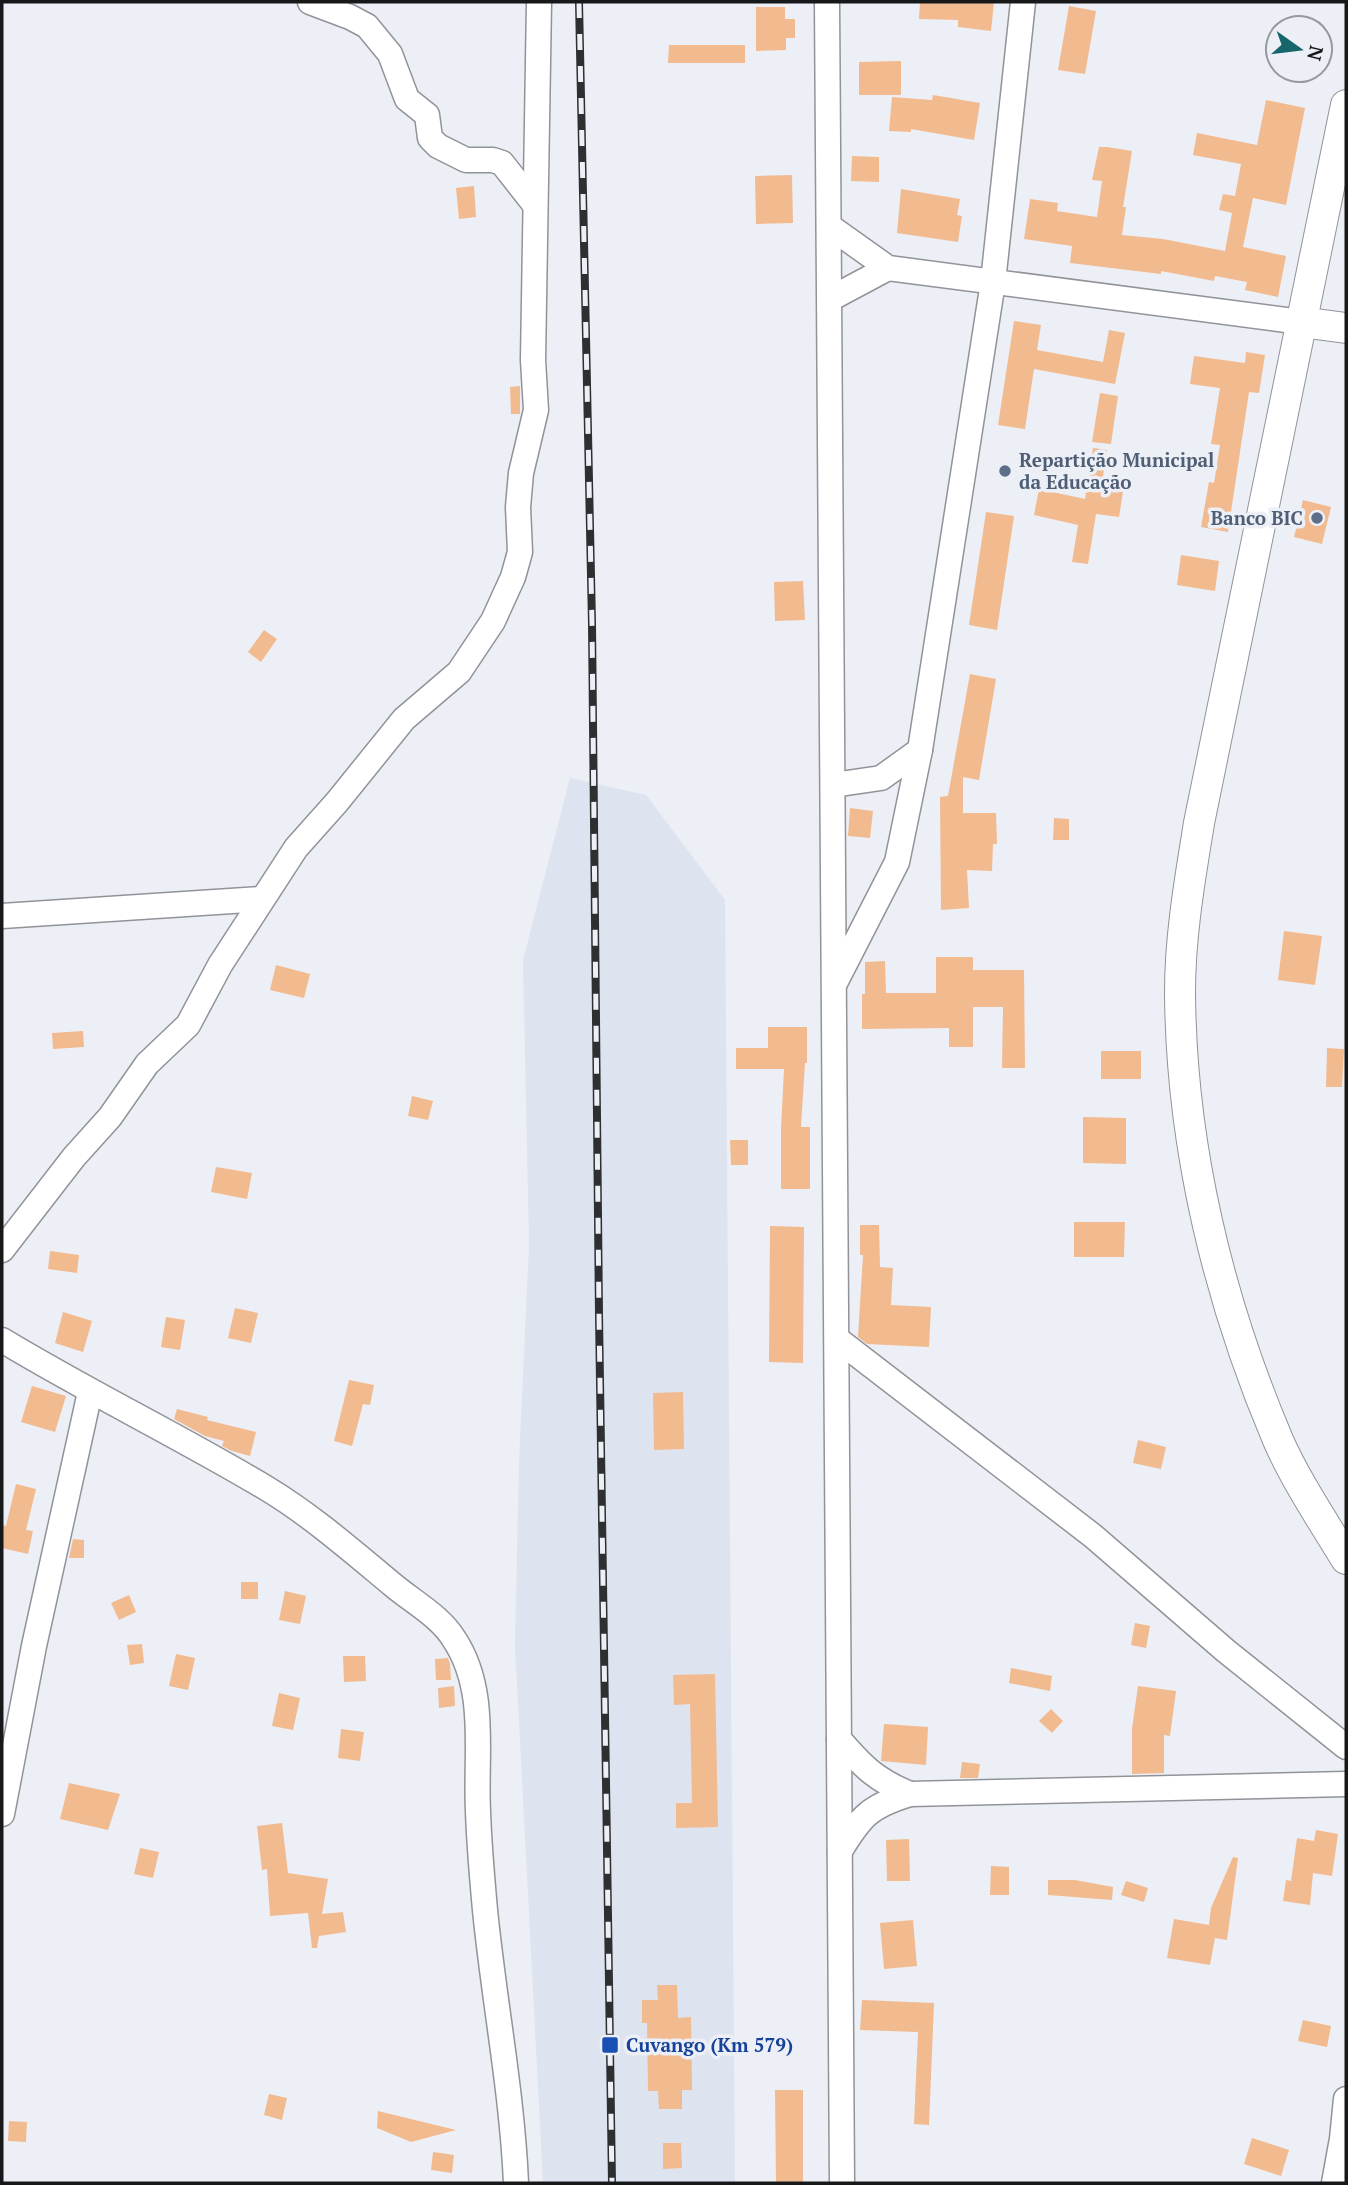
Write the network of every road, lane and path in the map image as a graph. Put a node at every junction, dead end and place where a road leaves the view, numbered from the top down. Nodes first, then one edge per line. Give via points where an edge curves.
1 (310, 2) edge
2 (539, 2) edge
3 (827, 2) edge
4 (1023, 2) edge
5 (1346, 105) edge
6 (535, 205) junction
7 (829, 226) junction
8 (888, 268) junction
9 (993, 282) junction
10 (830, 299) junction
11 (1301, 322) junction
12 (1346, 328) edge
13 (920, 750) junction
14 (833, 785) junction
15 (262, 899) junction
16 (2, 916) edge
17 (834, 984) junction
18 (2, 1250) edge
19 (837, 1339) junction
20 (2, 1340) edge
21 (90, 1392) junction
22 (1346, 1559) edge
23 (839, 1739) junction
24 (1346, 1747) edge
25 (1346, 1784) edge
26 (910, 1794) junction
27 (2, 1814) edge
28 (840, 1851) junction
29 (1346, 2099) edge
30 (1340, 2168) edge
31 (516, 2183) edge
32 (842, 2183) edge

1 - 6 street via 373,32 390,54 407,99 427,115 433,142 466,160 502,163
2 - 6 street
3 - 7 street
4 - 9 street
5 - 11 main road
6 - 15 street via 536,410 521,473 520,552 513,576 470,659 404,719 296,848
7 - 8 street
7 - 10 street
8 - 9 street
8 - 10 street
9 - 11 street
9 - 13 street
10 - 14 street
11 - 12 main road
11 - 22 main road via 1199,823 1186,905 1180,990 1183,1071 1210,1239 1239,1338 1279,1442
13 - 14 street via 881,778
13 - 17 street via 897,862
14 - 17 street
15 - 16 street
15 - 18 street via 188,1026 147,1064
17 - 19 street
19 - 23 street
19 - 24 street via 1093,1536
20 - 21 street
21 - 27 street
21 - 31 street via 268,1489 432,1615 463,1653 477,1716 477,1808 485,1911 512,2114
23 - 26 street via 883,1783
23 - 28 street
25 - 26 street
26 - 28 street via 885,1802 858,1821
28 - 32 street
29 - 30 street

